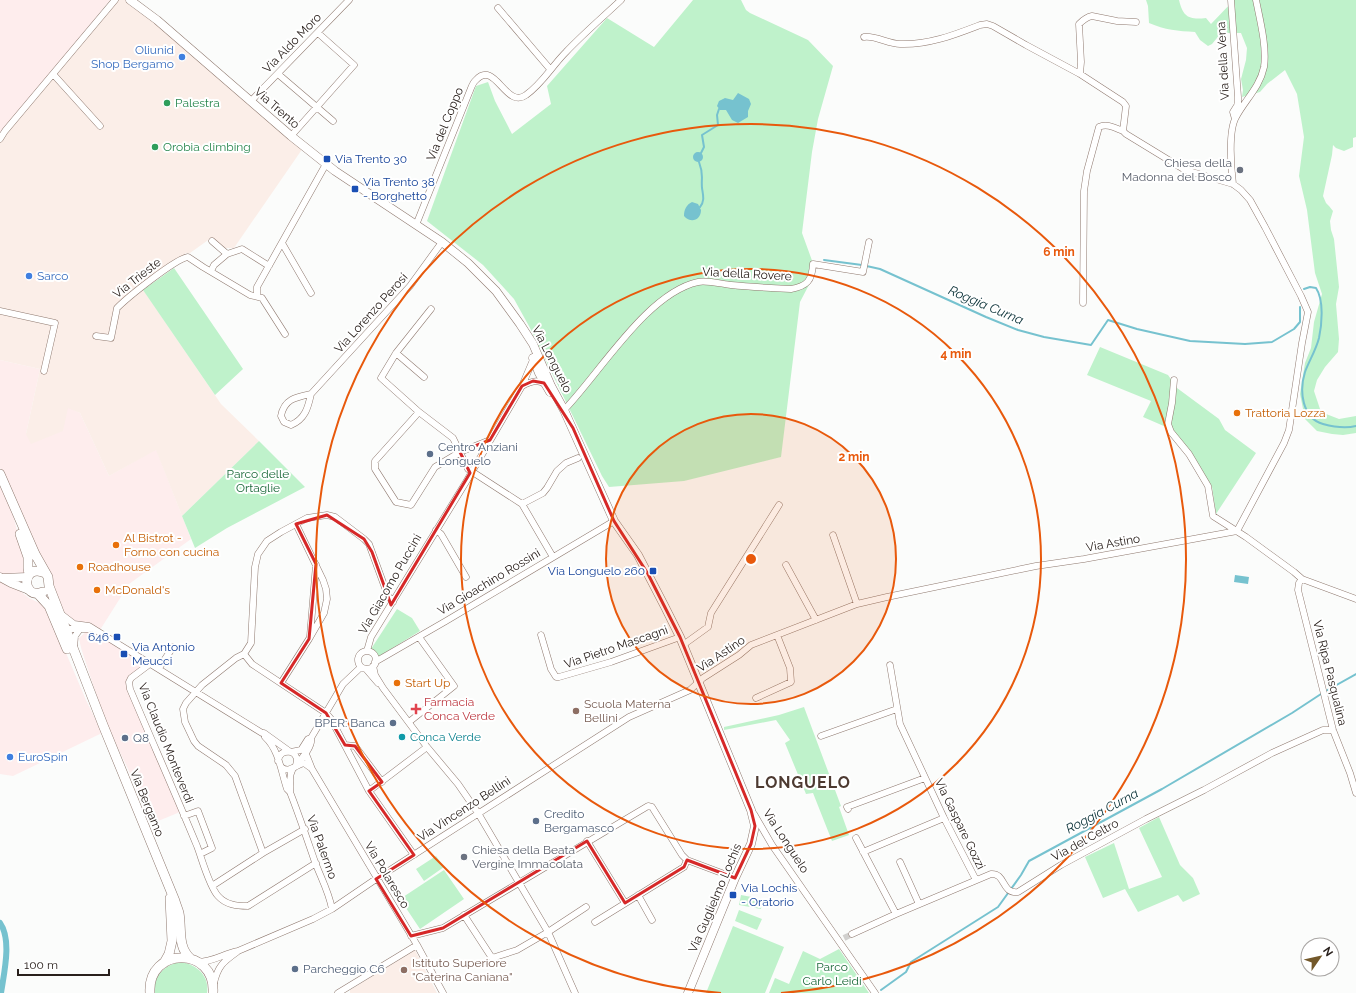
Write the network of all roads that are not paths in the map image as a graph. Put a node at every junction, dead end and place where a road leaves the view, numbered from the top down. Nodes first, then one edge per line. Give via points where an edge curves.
1 (115, 0) edge
2 (130, 0) edge
3 (349, 0) edge
4 (621, 0) edge
5 (1231, 0) edge
6 (1256, 0) edge
7 (498, 8) dead end
8 (1136, 22) dead end
9 (318, 33) junction
10 (864, 37) dead end
11 (550, 69) junction
12 (53, 74) junction
13 (278, 74) junction
14 (1080, 74) junction
15 (251, 101) junction
16 (317, 107) junction
17 (1235, 119) junction
18 (333, 121) dead end
19 (100, 126) dead end
20 (1123, 131) junction
21 (291, 136) junction
22 (0, 139) edge
23 (326, 164) junction
24 (1233, 184) junction
25 (416, 225) junction
26 (212, 241) dead end
27 (442, 242) junction
28 (869, 242) dead end
29 (282, 243) junction
30 (227, 254) junction
31 (269, 266) junction
32 (211, 271) junction
33 (311, 293) dead end
34 (257, 296) junction
35 (1082, 304) dead end
36 (431, 309) dead end
37 (0, 311) edge
38 (285, 334) dead end
39 (96, 336) dead end
40 (533, 344) junction
41 (396, 353) junction
42 (533, 360) junction
43 (44, 371) dead end
44 (424, 377) dead end
45 (1174, 380) dead end
46 (544, 383) junction
47 (522, 386) junction
48 (311, 394) junction
49 (557, 398) junction
50 (564, 410) junction
51 (419, 412) junction
52 (573, 428) junction
53 (490, 440) junction
54 (460, 452) junction
55 (578, 458) dead end
56 (472, 471) junction
57 (0, 474) edge
58 (12, 504) junction
59 (522, 504) junction
60 (779, 505) dead end
61 (614, 521) junction
62 (296, 524) junction
63 (436, 530) junction
64 (1237, 531) junction
65 (833, 535) dead end
66 (553, 557) junction
67 (316, 564) junction
68 (786, 565) dead end
69 (45, 573) junction
70 (28, 576) junction
71 (466, 577) dead end
72 (0, 578) edge
73 (1302, 579) junction
74 (49, 586) junction
75 (29, 590) junction
76 (38, 594) junction
77 (1356, 599) edge
78 (392, 602) junction
79 (857, 604) junction
80 (57, 615) junction
81 (816, 620) junction
82 (66, 629) junction
83 (80, 629) junction
84 (95, 630) junction
85 (541, 634) dead end
86 (777, 635) junction
87 (419, 637) junction
88 (309, 639) junction
89 (681, 641) junction
90 (173, 647) dead end
91 (74, 650) junction
92 (367, 652) junction
93 (244, 654) junction
94 (151, 663) junction
95 (374, 664) junction
96 (890, 665) dead end
97 (159, 668) junction
98 (363, 668) junction
99 (698, 682) junction
100 (281, 683) junction
101 (383, 688) junction
102 (196, 691) junction
103 (756, 698) dead end
104 (897, 709) junction
105 (326, 713) junction
106 (409, 722) junction
107 (103, 725) junction
108 (1333, 730) junction
109 (262, 733) junction
110 (821, 736) dead end
111 (311, 738) junction
112 (345, 746) junction
113 (427, 747) junction
114 (290, 751) junction
115 (306, 754) junction
116 (279, 764) junction
117 (295, 767) junction
118 (312, 769) junction
119 (925, 778) junction
120 (382, 782) junction
121 (369, 791) junction
122 (290, 792) junction
123 (1356, 793) edge
124 (848, 808) dead end
125 (751, 810) junction
126 (478, 813) junction
127 (184, 816) junction
128 (944, 818) junction
129 (304, 829) junction
130 (856, 838) dead end
131 (587, 841) junction
132 (751, 844) junction
133 (772, 845) junction
134 (863, 852) junction
135 (264, 853) junction
136 (200, 854) junction
137 (414, 855) junction
138 (687, 860) junction
139 (900, 862) dead end
140 (316, 863) junction
141 (376, 878) junction
142 (735, 878) junction
143 (976, 880) junction
144 (519, 883) junction
145 (212, 886) junction
146 (170, 890) junction
147 (638, 895) junction
148 (625, 903) junction
149 (919, 904) junction
150 (586, 907) dead end
151 (332, 909) junction
152 (896, 914) junction
153 (464, 915) junction
154 (652, 920) dead end
155 (595, 922) dead end
156 (548, 932) junction
157 (852, 934) tunnel mouth
158 (411, 936) junction
159 (417, 945) junction
160 (238, 951) junction
161 (194, 960) junction
162 (164, 963) junction
163 (213, 990) edge
164 (150, 993) edge
165 (338, 993) edge
166 (443, 993) edge
167 (575, 993) edge
168 (688, 993) edge
169 (875, 993) edge

1 - 12 street
2 - 15 street, Via Trento
3 - 9 street, Via Aldo Moro
4 - 11 street, Via del Coppo
5 - 17 street, Via della Vena via 1238,97 1238,104 1233,112
6 - 17 street via 1265,54 1264,67 1256,87
7 - 11 street
8 - 14 street via 1092,16 1081,22
9 - 13 street, Via Aldo Moro
9 - 16 street via 354,66
10 - 14 street via 894,44 921,43 940,40 987,24
11 - 25 street, Via del Coppo via 535,87 521,98 511,96 491,76 483,75 476,79
12 - 19 street
12 - 22 street
13 - 15 street, Via Aldo Moro
13 - 16 street
14 - 20 street via 1126,106
15 - 21 street, Via Trento
16 - 18 street
16 - 21 street
17 - 24 street, Via della Vena via 1231,152
20 - 24 street via 1185,170
20 - 35 street via 1104,125 1099,127 1087,171 1084,192
21 - 23 street, Via Trento
23 - 25 street, Via Trento
23 - 29 street
24 - 64 street via 1250,200 1308,312 1289,430
25 - 27 street, Via Longuelo
26 - 30 street
27 - 40 street, Via Longuelo via 496,291
27 - 48 street, Via Lorenzo Perosi via 410,286
28 - 50 street, Via della Rovere via 863,272 813,264 810,280 802,287 791,289 699,281 678,289 654,305
29 - 31 street
29 - 33 street
30 - 31 street via 242,249
30 - 32 street
31 - 34 street via 257,287
32 - 34 street, Via Trieste
32 - 39 street, Via Trieste via 191,258 183,258 117,308 111,338
34 - 38 street, Via Trieste via 262,298
36 - 41 street
37 - 43 street via 56,323
40 - 42 street, Via Giacomo Puccini
40 - 49 street, Via Longuelo
41 - 44 street
41 - 51 street via 381,378
42 - 46 street, Via Longuelo
42 - 47 street, Via Giacomo Puccini
45 - 64 street via 1168,424 1171,432 1189,454 1208,486 1213,516
46 - 47 street via 533,381
46 - 49 street
46 - 52 street, Via Longuelo
47 - 53 street, Via Giacomo Puccini
48 - 48 street, Via Lorenzo Perosi via 293,398 282,409 281,416 284,422 291,425 297,423 307,412
49 - 50 street, Via Longuelo
50 - 52 street, Via Longuelo
51 - 54 street via 453,438
51 - 54 street via 375,461 375,469 396,502 411,505 435,467
52 - 61 street, Via Longuelo
53 - 54 street
53 - 56 street, Via Giacomo Puccini
54 - 56 street via 468,469
55 - 59 street via 566,463 557,471 543,492
56 - 59 street
56 - 63 street, Via Giacomo Puccini
57 - 58 main road
58 - 69 main road
58 - 70 main road via 28,557
59 - 66 street
60 - 89 street via 711,613 708,627
61 - 66 street, Via Gioachino Rossini
61 - 89 street, Via Longuelo via 641,562
62 - 67 street
62 - 78 street via 307,518 327,515 335,517 364,539 369,544
62 - 93 street via 267,541 258,554 251,643
63 - 71 street, Via Giacomo Puccini via 441,534
63 - 78 street, Via Giacomo Puccini
64 - 73 street
64 - 79 street, Via Astino via 1036,566
65 - 79 street
66 - 87 street, Via Gioachino Rossini
67 - 88 street
67 - 88 street via 326,589 327,599 324,613
68 - 81 street
69 - 70 main road via 36,571
69 - 74 main road
70 - 72 street
70 - 75 main road
72 - 75 street
73 - 77 street
73 - 108 street, Via Ripa Pasqualina via 1298,590
74 - 76 main road
74 - 80 main road, Via Bergamo
75 - 76 main road
76 - 80 main road, Via Bergamo
78 - 92 street, Via Giacomo Puccini via 371,637
79 - 81 street, Via Astino
80 - 82 main road, Via Bergamo
80 - 84 street via 74,624 90,626
80 - 107 main road, Via Bergamo via 83,687
81 - 86 street, Via Astino
82 - 83 street
82 - 91 main road, Via Bergamo
83 - 84 street
83 - 91 street via 75,636
84 - 94 street
85 - 89 street, Via Pietro Mascagni via 552,672 556,677
86 - 99 street, Via Astino via 751,645
86 - 103 street via 790,668 791,682
87 - 95 street, Via Gioachino Rossini
87 - 106 street via 454,686
88 - 100 street
89 - 99 street, Via Longuelo
90 - 97 street
91 - 107 main road, Via Bergamo
92 - 95 street, Via Giacomo Puccini via 374,655
92 - 98 street, Via Giacomo Puccini via 362,652 359,656 358,661
93 - 100 street via 252,664
93 - 102 street
94 - 97 street
94 - 127 street, Via Claudio Monteverdi via 131,678 130,689
95 - 98 street
95 - 101 street via 375,674
96 - 104 street, Via Gaspare Gozzi
97 - 102 street
98 - 101 street
98 - 105 street via 343,684
99 - 125 street, Via Longuelo
99 - 126 street, Via Vincenzo Bellini via 690,690 629,717
100 - 105 street
101 - 106 street
102 - 109 street
102 - 135 street via 183,709 188,730 198,746 226,765 235,776
104 - 110 street
104 - 119 street, Via Gaspare Gozzi via 900,724
105 - 111 street
105 - 112 street
106 - 113 street
107 - 146 main road, Via Bergamo
108 - 123 street, Via Ripa Pasqualina
108 - 143 street, Via del Celtro via 1323,730 1272,753 1060,865 1023,890 1011,892 994,874
109 - 114 street
109 - 116 street via 274,747
111 - 114 street via 301,750
111 - 115 street
112 - 120 street via 355,746
112 - 121 street
113 - 120 street
113 - 126 street
114 - 116 street via 281,754
114 - 117 street via 297,758
115 - 117 street
115 - 118 street, Via Polaresco
116 - 117 street via 287,770
116 - 122 street, Via Palermo
117 - 118 street via 304,763
117 - 122 street, Via Palermo via 290,777
118 - 141 street, Via Polaresco
119 - 124 street, Via Gaspare Gozzi
119 - 128 street, Via Gaspare Gozzi
120 - 121 street
121 - 137 street
122 - 129 street, Via Palermo
125 - 132 street, Via Guglielmo Lochis via 755,826
125 - 133 street, Via Longuelo
126 - 137 street, Via Vincenzo Bellini
126 - 144 street
127 - 136 street, Via Claudio Monteverdi
127 - 136 street, Via Claudio Monteverdi via 198,811 212,848
128 - 134 street
128 - 143 street, Via Gaspare Gozzi
129 - 135 street
129 - 140 street, Via Palermo
130 - 134 street
131 - 138 street via 649,805
131 - 144 street
131 - 148 street
132 - 133 street via 756,835 762,834
132 - 142 street, Via Guglielmo Lochis
133 - 169 street, Via Longuelo via 842,939
134 - 152 street
135 - 145 street
136 - 145 street, Via Claudio Monteverdi
137 - 141 street, Via Vincenzo Bellini
138 - 142 street
138 - 147 street via 684,867
139 - 149 street
140 - 145 street, Via Claudio Monteverdi via 248,906 228,904 218,896
140 - 151 street, Via Palermo
141 - 151 street, Via Vincenzo Bellini
141 - 158 street, Via Polaresco
142 - 168 street, Via Guglielmo Lochis
143 - 149 street, Via del Celtro
144 - 153 street
144 - 156 street
146 - 161 main road, Via Bergamo via 179,913 182,946
146 - 162 main road, Via Bergamo via 172,941
147 - 148 street
147 - 154 street
148 - 155 street
149 - 152 street, Via del Celtro
150 - 156 street
151 - 160 street, Via Vincenzo Bellini
152 - 157 street, Via del Celtro
153 - 156 street via 492,958 517,950
153 - 158 street via 443,928
156 - 167 street
158 - 159 street, Via Polaresco
159 - 165 street
159 - 166 street, Via Polaresco
160 - 161 street, Via Vincenzo Bellini via 226,953 210,961
160 - 163 street, Via Vincenzo Bellini via 218,969
161 - 162 main road via 179,957
161 - 163 main road, Via Bergamo via 208,971
162 - 164 main road, Via Bergamo via 152,977

